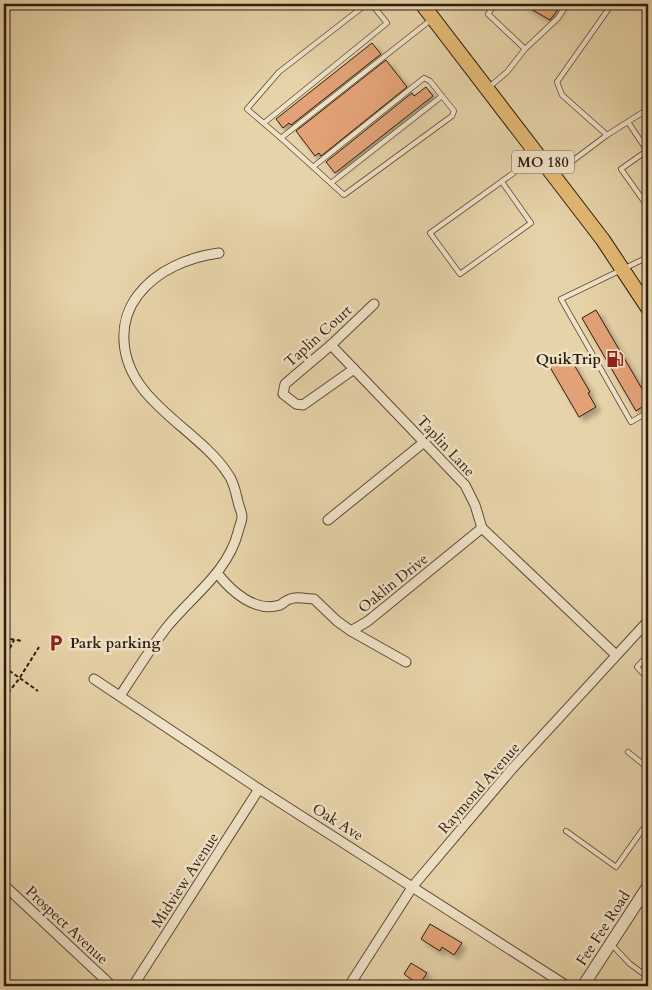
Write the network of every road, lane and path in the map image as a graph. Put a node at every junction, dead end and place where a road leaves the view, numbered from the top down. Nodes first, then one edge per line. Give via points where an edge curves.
1 (422, 4) edge
2 (495, 4) edge
3 (566, 4) edge
4 (612, 4) edge
5 (433, 18) junction
6 (525, 49) junction
7 (487, 89) junction
8 (442, 96) junction
9 (648, 109) edge
10 (628, 122) junction
11 (264, 123) junction
12 (607, 135) junction
13 (281, 138) junction
14 (648, 151) edge
15 (538, 155) junction
16 (313, 167) junction
17 (554, 175) junction
18 (502, 182) junction
19 (331, 183) junction
20 (648, 207) edge
21 (219, 253) dead end
22 (648, 257) edge
23 (623, 269) junction
24 (374, 304) dead end
25 (648, 308) edge
26 (331, 345) junction
27 (354, 369) junction
28 (648, 412) edge
29 (423, 443) junction
30 (328, 520) dead end
31 (482, 528) junction
32 (216, 573) junction
33 (648, 621) edge
34 (352, 631) junction
35 (4, 638) edge
36 (14, 640) junction
37 (23, 641) dead end
38 (39, 648) dead end
39 (616, 655) junction
40 (648, 655) edge
41 (4, 660) edge
42 (406, 662) dead end
43 (4, 666) edge
44 (19, 678) junction
45 (94, 679) dead end
46 (648, 680) edge
47 (38, 691) dead end
48 (120, 696) junction
49 (4, 698) edge
50 (628, 752) dead end
51 (648, 768) edge
52 (259, 789) junction
53 (648, 822) edge
54 (566, 831) dead end
55 (4, 885) edge
56 (413, 886) junction
57 (648, 886) edge
58 (611, 944) junction
59 (648, 977) edge
60 (112, 986) edge
61 (133, 986) edge
62 (349, 986) edge
63 (567, 986) edge
64 (583, 986) edge

1 - 5 main road, MO 180
2 - 6 lane via 488,14
3 - 6 lane via 558,18
4 - 12 lane via 557,82 562,95
5 - 7 main road, MO 180
5 - 13 lane
6 - 7 lane via 507,72
7 - 15 main road, MO 180
8 - 16 lane via 424,78
8 - 19 lane
8 - 19 lane via 454,111 452,116 344,195
9 - 10 lane
10 - 12 lane
10 - 14 lane
11 - 11 lane via 247,109 274,78 364,6 373,6 387,23
11 - 13 lane
12 - 17 lane
13 - 16 lane
14 - 20 lane via 620,169
15 - 17 main road, MO 180
15 - 18 lane
16 - 19 lane
17 - 23 main road, MO 180
18 - 18 lane via 430,233 460,274 531,223
21 - 32 street via 204,255 159,273 136,296 123,330 129,369 150,397 215,456 230,475 235,488 242,517 234,546
22 - 23 lane
23 - 25 main road, MO 180
23 - 28 lane via 561,299 631,422
24 - 26 street, Taplin Court
26 - 27 street, Taplin Lane
26 - 27 street, Taplin Court via 285,384 283,394 303,405
27 - 29 street, Taplin Lane
29 - 30 street
29 - 31 street, Taplin Lane via 465,485
31 - 34 street, Oaklin Drive
31 - 39 street, Taplin Lane
32 - 34 street, Oaklin Drive via 243,598 262,607 291,598 314,599
32 - 48 street via 155,642
33 - 39 street, Raymond Avenue
34 - 42 street
35 - 36 path
36 - 37 path
36 - 41 path
38 - 44 path
39 - 56 street, Raymond Avenue via 512,769
40 - 46 lane via 637,667
43 - 44 path
44 - 47 path
44 - 49 path
45 - 48 street, Oak Ave
48 - 52 street, Oak Ave
50 - 51 lane
52 - 56 street, Oak Ave
52 - 61 street, Midview Avenue
53 - 54 lane via 616,867
55 - 60 street, Prospect Avenue
56 - 62 street, Raymond Avenue
56 - 63 street, Oak Ave
57 - 58 street, Fee Fee Road
58 - 59 lane
58 - 64 street, Fee Fee Road

